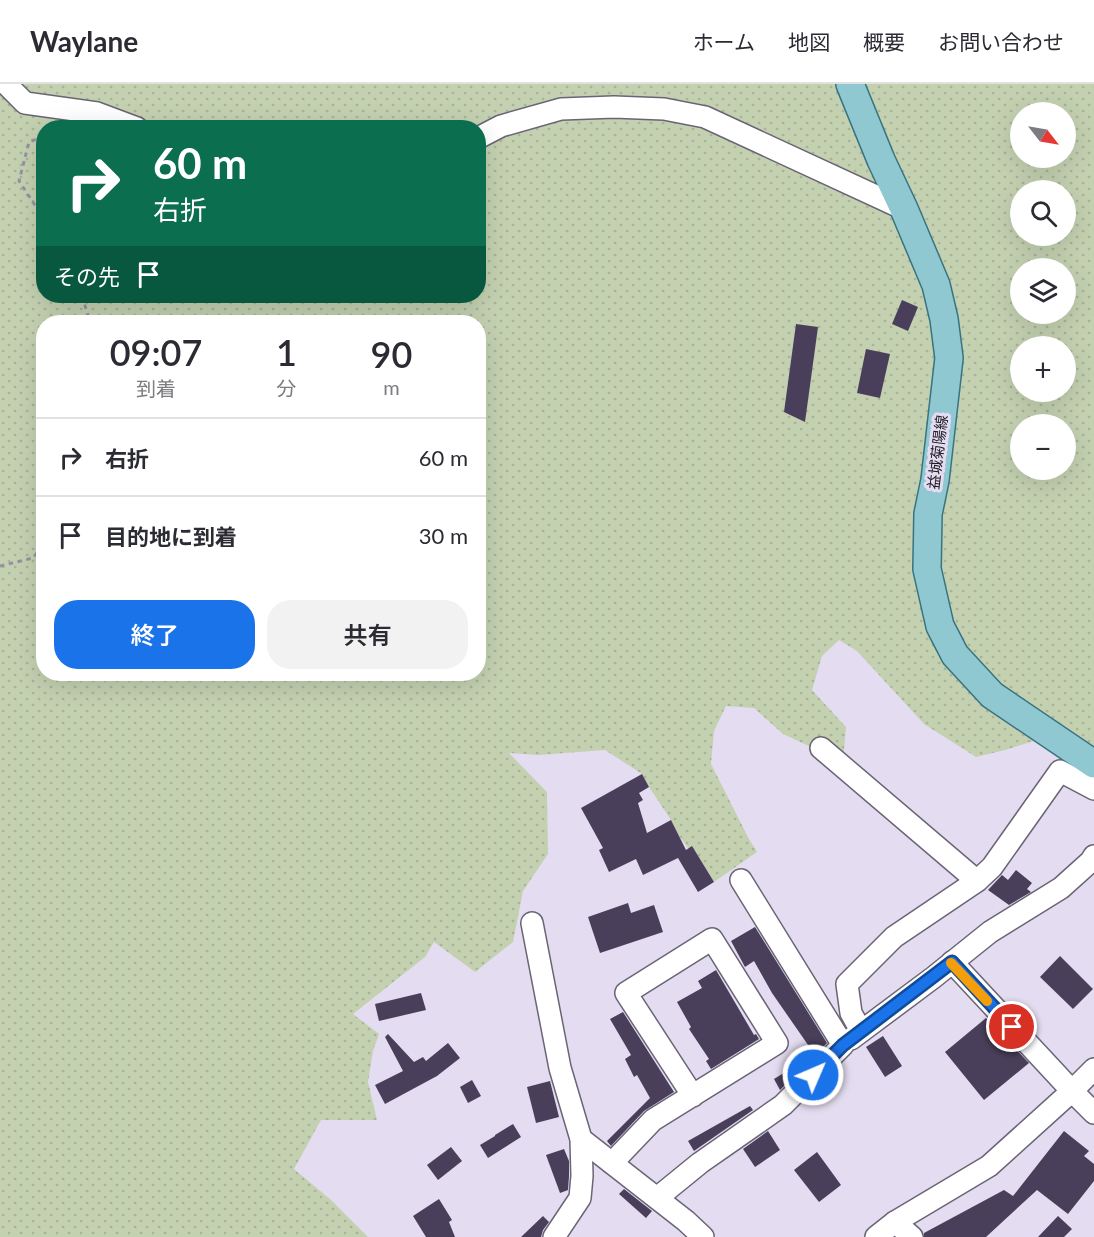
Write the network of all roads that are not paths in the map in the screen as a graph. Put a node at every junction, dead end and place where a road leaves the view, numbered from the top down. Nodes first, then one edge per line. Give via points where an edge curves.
1 (6, 84) edge
2 (850, 84) edge
3 (116, 120) edge
4 (486, 134) edge
5 (904, 209) junction
6 (821, 748) dead end
7 (1094, 764) edge
8 (1094, 789) edge
9 (1094, 856) edge
10 (741, 880) dead end
11 (977, 881) junction
12 (532, 923) dead end
13 (952, 962) junction
14 (861, 1031) junction
15 (843, 1045) junction
16 (1094, 1069) edge
17 (1072, 1091) junction
18 (693, 1096) junction
19 (1094, 1113) edge
20 (581, 1139) junction
21 (612, 1163) junction
22 (657, 1198) junction
23 (895, 1222) junction
24 (554, 1237) edge
25 (703, 1237) edge
26 (876, 1237) edge
27 (912, 1237) edge

1 - 3 street via 25,103 97,113
2 - 5 main road, 益城菊陽線
4 - 5 street via 561,109 664,109 705,117
5 - 7 main road, 益城菊陽線 via 936,285 949,358 928,514 927,569 940,626 955,656 992,695
6 - 11 street
8 - 11 street via 1060,771 992,867
9 - 13 street via 1061,888 990,932
10 - 15 street
11 - 14 street via 894,937 847,984 851,1013
12 - 20 street via 560,1068
13 - 14 street
13 - 17 street
14 - 15 street
15 - 22 street via 783,1105
16 - 17 street
17 - 19 street
17 - 23 street via 989,1167
18 - 18 street via 777,1042 712,939 626,993
18 - 21 street via 653,1120
20 - 21 street
20 - 24 street via 580,1198
21 - 22 street
22 - 25 street
23 - 26 street
23 - 27 street

